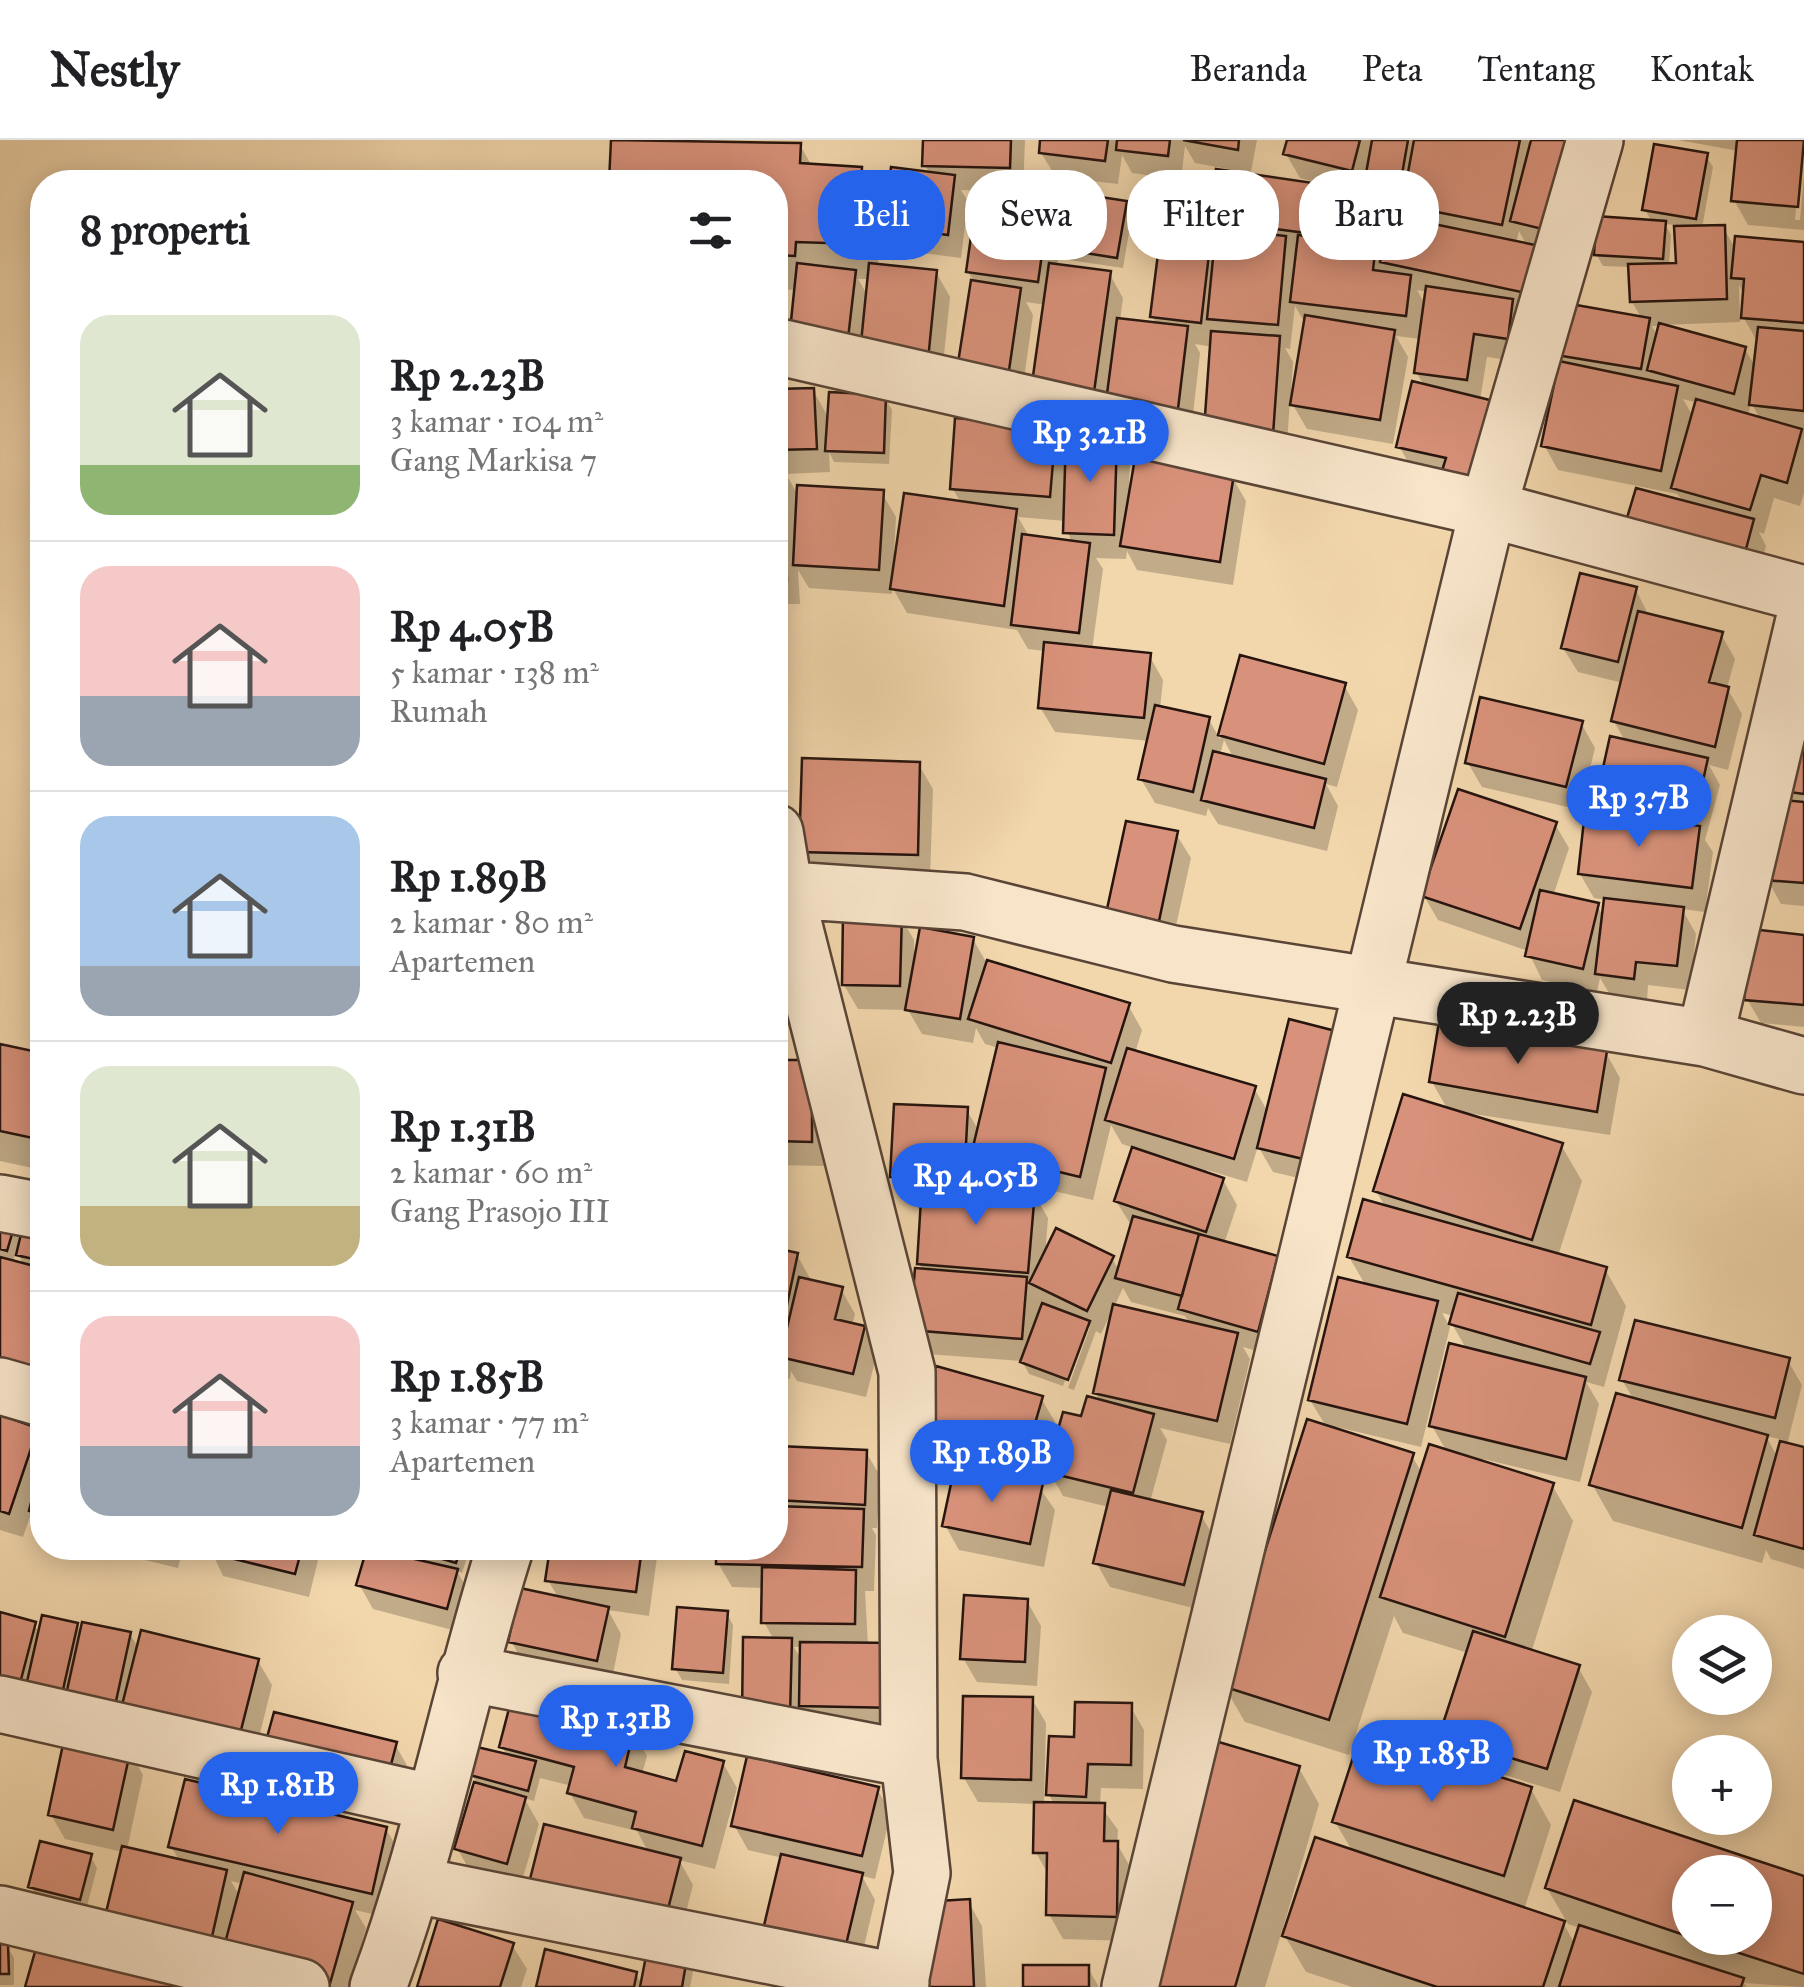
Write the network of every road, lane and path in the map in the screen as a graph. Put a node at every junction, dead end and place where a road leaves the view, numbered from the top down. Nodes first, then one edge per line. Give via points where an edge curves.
1 (1596, 140) edge
2 (788, 349) edge
3 (1488, 508) junction
4 (1804, 594) edge
5 (1804, 620) edge
6 (788, 889) edge
7 (788, 918) edge
8 (1372, 986) junction
9 (1705, 1038) junction
10 (1804, 1066) edge
11 (0, 1202) edge
12 (30, 1208) edge
13 (0, 1386) edge
14 (30, 1395) edge
15 (500, 1560) edge
16 (466, 1673) junction
17 (0, 1704) edge
18 (909, 1759) junction
19 (434, 1803) junction
20 (416, 1885) junction
21 (0, 1914) edge
22 (900, 1984) edge
23 (300, 1987) edge
24 (378, 1987) edge
25 (1130, 1987) edge

1 - 3 street
2 - 3 street
3 - 4 street
3 - 8 street
5 - 9 street
6 - 8 street via 965,902 1173,954
7 - 18 street via 907,1372
8 - 9 street
8 - 25 street
9 - 10 street
11 - 12 street
13 - 14 street
15 - 16 street
16 - 18 street
16 - 19 street
17 - 19 street
18 - 22 street via 922,1873
19 - 20 street
20 - 22 street
20 - 24 street
21 - 23 street

